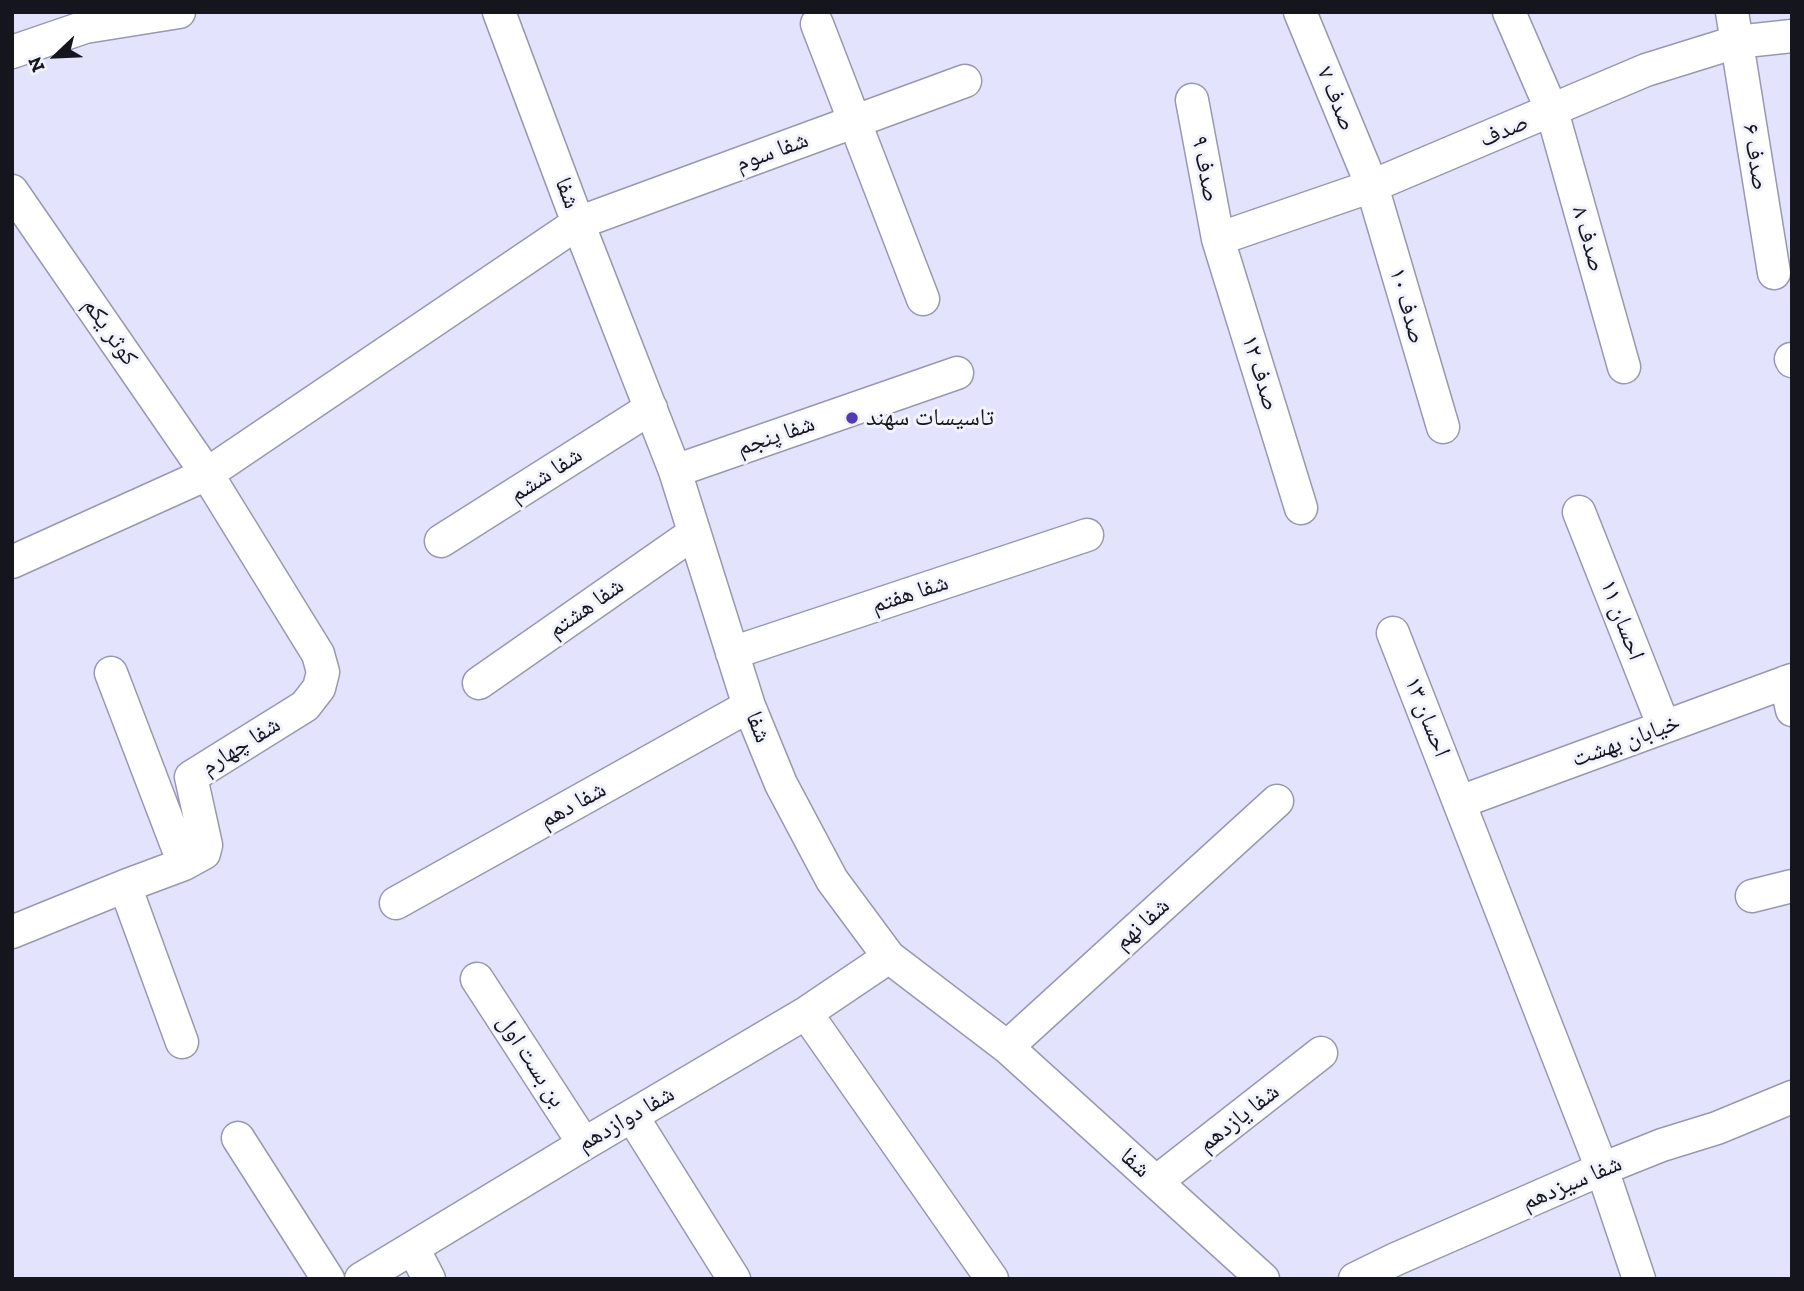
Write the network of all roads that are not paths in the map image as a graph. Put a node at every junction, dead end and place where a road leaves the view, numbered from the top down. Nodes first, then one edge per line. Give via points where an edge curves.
1 (179, 12) edge
2 (499, 12) edge
3 (1300, 12) edge
4 (1509, 12) edge
5 (817, 24) dead end
6 (1734, 27) edge
7 (1792, 36) edge
8 (12, 52) edge
9 (965, 81) dead end
10 (1192, 100) dead end
11 (1552, 111) junction
12 (855, 121) junction
13 (1372, 186) junction
14 (12, 191) edge
15 (578, 223) junction
16 (1218, 239) junction
17 (1774, 273) dead end
18 (923, 299) dead end
19 (1624, 367) dead end
20 (957, 373) dead end
21 (651, 408) junction
22 (1443, 427) dead end
23 (675, 471) junction
24 (207, 474) junction
25 (1301, 508) dead end
26 (1580, 512) dead end
27 (694, 533) junction
28 (1087, 536) dead end
29 (441, 541) dead end
30 (12, 562) edge
31 (1393, 633) dead end
32 (732, 653) junction
33 (111, 673) dead end
34 (479, 683) dead end
35 (1790, 691) edge
36 (750, 706) junction
37 (1664, 727) junction
38 (1277, 801) dead end
39 (1460, 802) junction
40 (184, 864) junction
41 (125, 886) junction
42 (1792, 887) edge
43 (1752, 896) dead end
44 (396, 903) dead end
45 (12, 932) edge
46 (889, 957) junction
47 (477, 979) dead end
48 (806, 1013) junction
49 (182, 1042) dead end
50 (1007, 1047) junction
51 (1321, 1054) dead end
52 (1792, 1097) edge
53 (632, 1116) junction
54 (238, 1138) dead end
55 (584, 1143) junction
56 (1602, 1169) junction
57 (1156, 1182) junction
58 (413, 1248) junction
59 (328, 1279) edge
60 (361, 1279) edge
61 (429, 1279) edge
62 (734, 1279) edge
63 (992, 1279) edge
64 (1263, 1279) edge
65 (1355, 1279) edge
66 (1639, 1279) edge

1 - 8 street via 85,27
2 - 15 street, شفا
3 - 13 street, صدف ۷
4 - 11 street, صدف ۸
5 - 12 street
6 - 7 street, صدف
6 - 11 street, صدف
6 - 17 street, صدف ۶
9 - 12 street, شفا سوم
10 - 16 street, صدف ۹
11 - 13 street, صدف
11 - 19 street, صدف ۸
12 - 15 street, شفا سوم
12 - 18 street
13 - 16 street, صدف
13 - 22 street, صدف ۱۰
14 - 24 street, کوثر یکم
15 - 21 street, شفا
15 - 24 street
16 - 25 street, صدف ۱۲
20 - 23 street, شفا پنجم
21 - 23 street, شفا
21 - 29 street, شفا ششم
23 - 27 street, شفا
24 - 30 street
24 - 40 street, شفا چهارم via 318,654 323,672 319,688 305,706 191,777 206,845 204,853
26 - 37 street, احسان ۱۱
27 - 32 street, شفا
27 - 34 street, شفا هشتم
28 - 32 street, شفا هفتم
31 - 39 street, احسان ۱۳
32 - 36 street, شفا
33 - 40 street
35 - 37 street, خیابان بهشت
36 - 44 street, شفا دهم
36 - 46 street, شفا via 781,784 832,880
37 - 39 street, خیابان بهشت
38 - 50 street, شفا نهم
39 - 56 street, احسان ۱۳
40 - 41 street, شفا چهارم
41 - 45 street, شفا چهارم
41 - 49 street
42 - 43 street
46 - 48 street, شفا دوازدهم
46 - 50 street, شفا
47 - 55 street, بن بست اول
48 - 53 street, شفا دوازدهم
48 - 63 street
50 - 57 street, شفا
51 - 57 street, شفا یازدهم
52 - 56 street, شفا سیزدهم
53 - 55 street, شفا دوازدهم
53 - 62 street
54 - 59 street
55 - 58 street, شفا دوازدهم
56 - 65 street, شفا سیزدهم
56 - 66 street, احسان ۱۳
57 - 64 street, شفا
58 - 60 street, شفا دوازدهم
58 - 61 street

